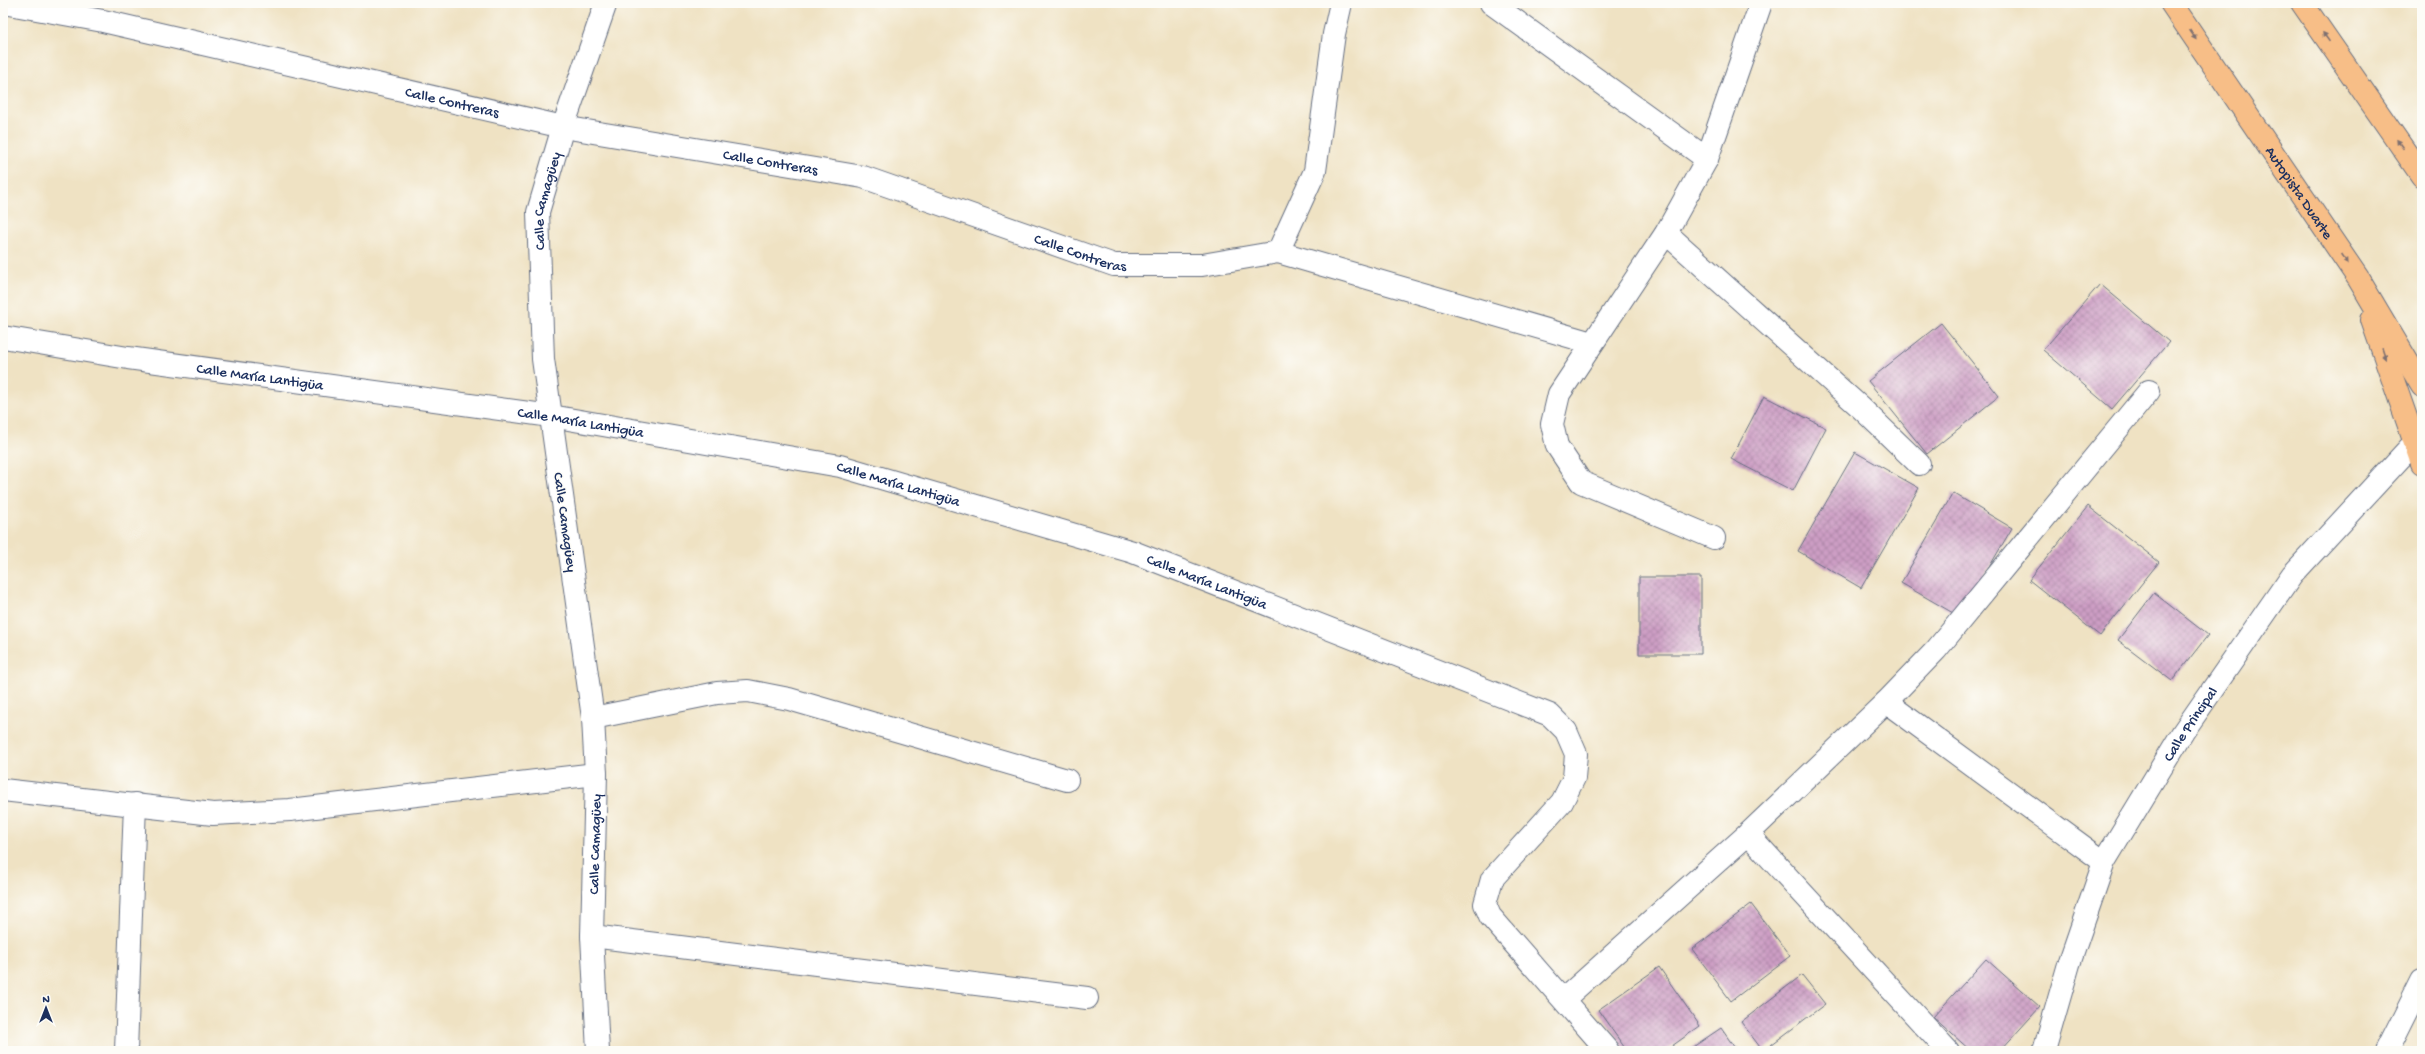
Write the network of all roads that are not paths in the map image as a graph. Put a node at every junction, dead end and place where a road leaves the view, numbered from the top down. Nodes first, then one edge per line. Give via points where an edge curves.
1 (3, 3) edge
2 (606, 3) edge
3 (1342, 3) edge
4 (1491, 3) edge
5 (1761, 3) edge
6 (2171, 3) edge
7 (2302, 3) edge
8 (563, 127) junction
9 (1707, 159) junction
10 (2422, 176) edge
11 (1666, 233) junction
12 (1278, 252) junction
13 (2358, 278) junction
14 (3, 337) edge
15 (1592, 343) junction
16 (2422, 386) edge
17 (2149, 391) dead end
18 (551, 416) junction
19 (2418, 453) edge
20 (1919, 464) dead end
21 (1714, 538) dead end
22 (1886, 702) junction
23 (593, 718) junction
24 (596, 774) junction
25 (1067, 780) dead end
26 (3, 790) edge
27 (135, 804) junction
28 (1748, 834) junction
29 (2104, 862) junction
30 (592, 936) junction
31 (2422, 981) edge
32 (1087, 998) dead end
33 (1564, 999) junction
34 (126, 1051) edge
35 (598, 1051) edge
36 (1608, 1051) edge
37 (1948, 1051) edge
38 (2044, 1051) edge
39 (2386, 1051) edge

1 - 8 street, Calle Contreras via 103,21
2 - 8 street, Calle Camagüey
3 - 12 street via 1334,34 1315,171
4 - 9 street
5 - 9 street
6 -> 13 highway, Autopista Duarte
10 -> 7 highway
8 - 12 street, Calle Contreras via 863,177 1114,265 1202,265
8 - 18 street, Calle Camagüey via 538,212 543,359
9 - 11 street
11 - 15 street
11 - 20 street via 1859,406
12 - 15 street
13 - 16 highway, Autopista Duarte
13 -> 19 highway
14 - 18 street, Calle María Lantigüa via 128,358
15 - 21 street via 1559,394 1552,424 1557,446 1581,482
17 - 22 street via 1936,650
18 - 23 street, Calle Camagüey
18 - 33 street, Calle María Lantigüa via 840,466 1133,552 1550,715 1566,731 1576,754 1574,778 1562,802 1492,879 1485,904 1490,916
19 - 29 street, Calle Principal via 2292,575 2183,732
22 - 28 street
22 - 29 street
23 - 24 street, Calle Camagüey
23 - 25 street via 717,692 748,691 789,699
24 - 27 street via 290,810 213,814
24 - 30 street, Calle Camagüey
26 - 27 street
27 - 34 street
28 - 33 street
28 - 37 street
29 - 38 street, Calle Principal via 2069,964
30 - 32 street
30 - 35 street, Calle Camagüey
31 - 39 street
33 - 36 street

